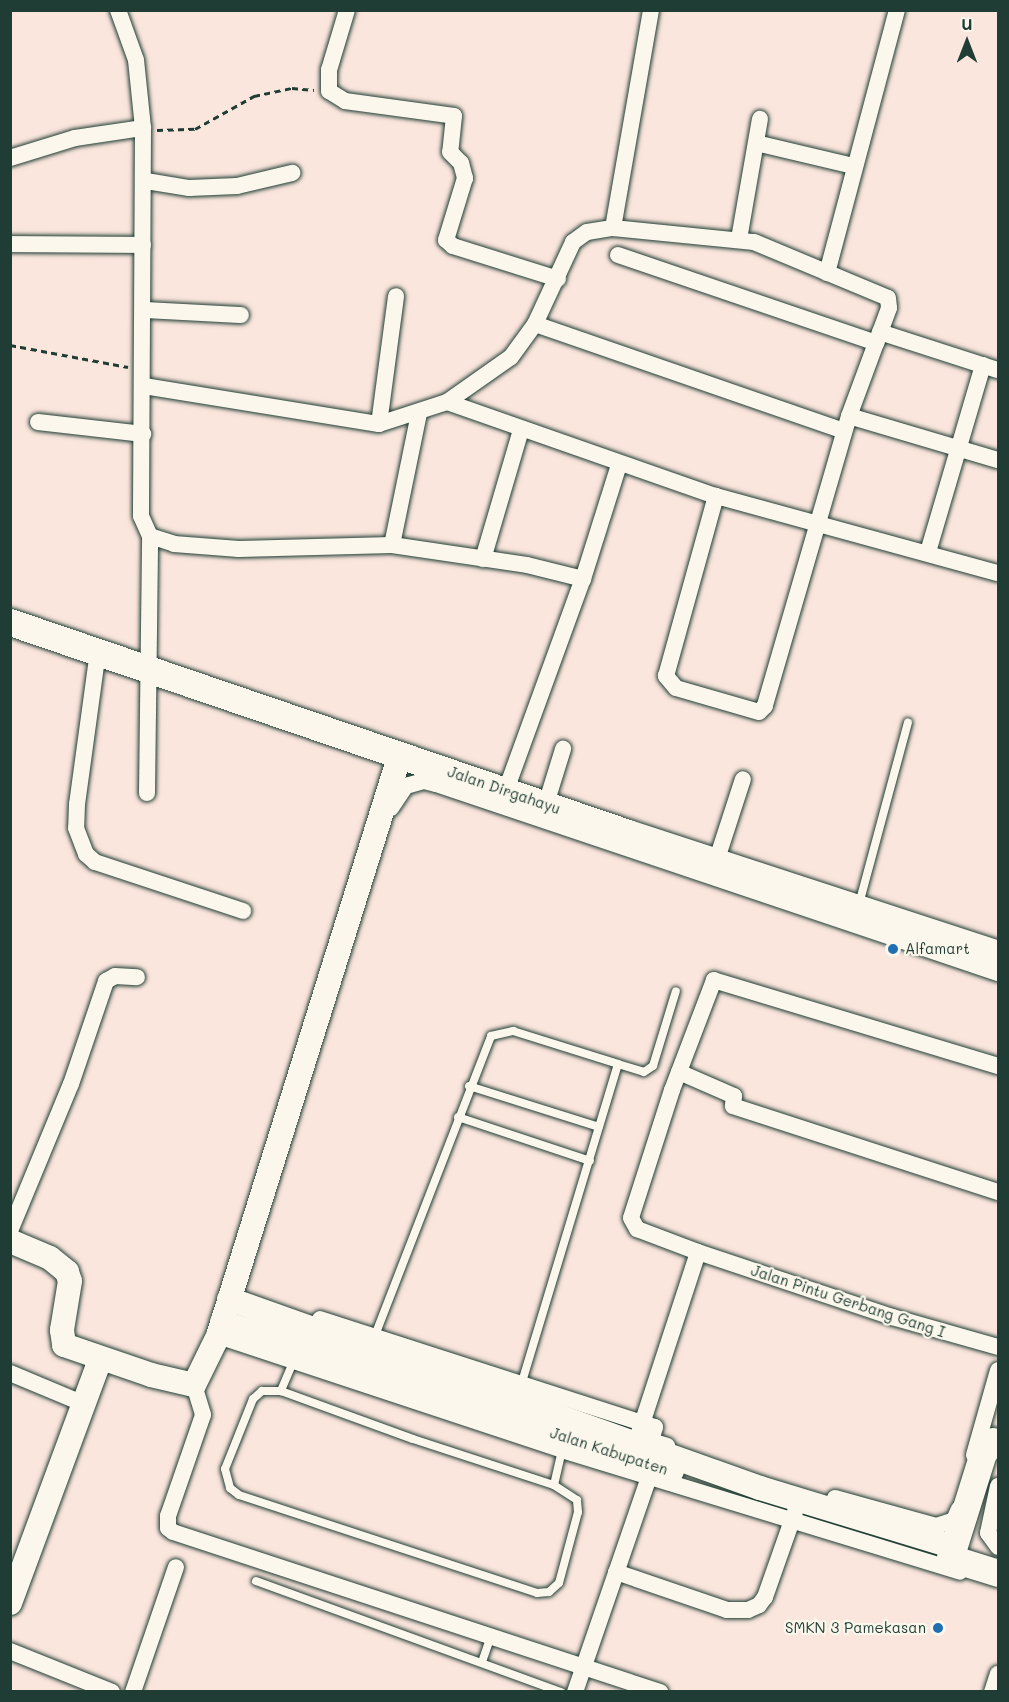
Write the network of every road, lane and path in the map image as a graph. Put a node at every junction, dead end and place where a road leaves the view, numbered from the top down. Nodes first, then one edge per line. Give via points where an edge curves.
1 (118, 10) edge
2 (347, 10) edge
3 (651, 10) edge
4 (897, 10) edge
5 (329, 91) junction
6 (760, 119) dead end
7 (143, 128) junction
8 (756, 143) junction
9 (10, 158) edge
10 (853, 166) junction
11 (292, 173) dead end
12 (146, 181) junction
13 (613, 228) junction
14 (739, 239) junction
15 (10, 244) edge
16 (143, 245) junction
17 (618, 255) dead end
18 (827, 273) junction
19 (558, 279) junction
20 (396, 296) dead end
21 (144, 310) junction
22 (241, 315) dead end
23 (535, 324) junction
24 (878, 338) junction
25 (10, 345) edge
26 (991, 367) edge
27 (144, 378) junction
28 (447, 402) junction
29 (419, 413) junction
30 (38, 422) dead end
31 (379, 424) junction
32 (847, 424) junction
33 (521, 430) junction
34 (143, 435) junction
35 (956, 447) junction
36 (999, 460) edge
37 (619, 465) junction
38 (716, 496) junction
39 (817, 523) junction
40 (150, 536) junction
41 (392, 545) junction
42 (928, 552) junction
43 (483, 559) junction
44 (999, 573) edge
45 (584, 579) junction
46 (10, 622) edge
47 (98, 651) junction
48 (147, 667) junction
49 (908, 722) dead end
50 (563, 749) dead end
51 (400, 754) junction
52 (743, 780) dead end
53 (506, 790) junction
54 (147, 793) dead end
55 (546, 804) junction
56 (716, 862) junction
57 (859, 906) junction
58 (243, 911) dead end
59 (999, 954) edge
60 (999, 973) edge
61 (137, 977) dead end
62 (676, 991) dead end
63 (618, 1064) junction
64 (999, 1066) edge
65 (679, 1072) junction
66 (469, 1086) junction
67 (458, 1117) junction
68 (600, 1127) junction
69 (590, 1161) junction
70 (999, 1192) edge
71 (10, 1232) edge
72 (10, 1241) edge
73 (698, 1252) junction
74 (223, 1319) junction
75 (299, 1344) junction
76 (999, 1347) edge
77 (369, 1351) junction
78 (100, 1360) junction
79 (999, 1370) edge
80 (10, 1373) edge
81 (194, 1385) junction
82 (281, 1391) junction
83 (513, 1400) junction
84 (84, 1404) junction
85 (996, 1430) edge
86 (565, 1435) junction
87 (636, 1441) junction
88 (654, 1464) junction
89 (554, 1485) junction
90 (999, 1486) edge
91 (794, 1517) junction
92 (999, 1547) edge
93 (959, 1554) junction
94 (999, 1562) edge
95 (176, 1567) dead end
96 (616, 1572) junction
97 (999, 1573) edge
98 (256, 1581) dead end
99 (999, 1584) edge
100 (10, 1603) edge
101 (491, 1636) junction
102 (10, 1651) edge
103 (482, 1662) junction
104 (584, 1666) junction
105 (999, 1674) edge
106 (112, 1692) edge
107 (133, 1692) edge
108 (561, 1692) edge
109 (575, 1692) edge
110 (660, 1692) edge
111 (992, 1692) edge

1 - 7 street via 136,60
2 - 5 street via 329,70
3 - 13 street
4 - 10 street
5 - 7 path via 292,88 254,96 195,129
5 - 19 street via 345,101 454,116 450,152 461,164 465,178 447,232 448,243
6 - 8 street
7 - 9 street via 75,138
7 - 12 street
8 - 10 street
8 - 14 street
10 - 18 street
11 - 12 street via 237,186 189,188
12 - 16 street
13 - 14 street
13 - 19 street via 578,236
14 - 18 street via 761,244
15 - 16 street
16 - 21 street
17 - 24 street
18 - 24 street via 888,298 889,308
19 - 23 street
20 - 31 street
21 - 22 street
21 - 27 street
23 - 28 street via 511,357
23 - 32 street
24 - 26 street
24 - 32 street
25 - 27 path
26 - 35 street
27 - 31 street
27 - 34 street
28 - 29 street
28 - 33 street
29 - 31 street
29 - 41 street
30 - 34 street
32 - 35 street
32 - 39 street
33 - 37 street
33 - 43 street
34 - 40 street via 141,516
35 - 36 street
35 - 42 street
37 - 38 street
37 - 45 street
38 - 39 street
38 - 39 street via 666,676 676,688 755,712 765,706
39 - 42 street
40 - 41 street via 174,544 250,549
40 - 48 street
41 - 43 street
42 - 44 street
43 - 45 street
45 - 53 street
46 - 47 main road, Jalan Dirgahayu
47 - 48 main road, Jalan Dirgahayu
47 - 58 street via 77,804 76,828 86,854 95,862
48 - 51 main road, Jalan Dirgahayu
48 - 54 street
49 - 57 lane
50 - 55 street
51 - 53 main road, Jalan Dirgahayu
51 - 74 street
52 - 56 street
53 - 55 main road, Jalan Dirgahayu
55 - 56 main road, Jalan Dirgahayu
56 - 57 main road, Jalan Dirgahayu
57 - 59 main road, Jalan Dirgahayu
60 - 77 street via 466,793 424,781 406,786 391,806 240,1284 251,1296
61 - 71 street via 115,976 106,981 71,1084
62 - 63 lane via 653,1066 644,1072
63 - 66 lane via 513,1031 501,1031 486,1043
63 - 68 lane
64 - 65 street via 714,980
65 - 70 street via 735,1096 733,1106
65 - 73 street, Jalan Pintu Gerbang Gang I via 631,1224
66 - 67 lane
66 - 68 lane
67 - 69 lane
67 - 77 lane
68 - 69 lane
69 - 83 lane
72 - 78 street via 50,1258 67,1272 70,1281 62,1341
73 - 76 street, Jalan Pintu Gerbang Gang I via 892,1317
73 - 87 street
74 - 75 street, Jalan Kabupaten
74 - 75 street
74 - 81 street
75 - 77 street, Jalan Kabupaten
75 - 82 lane
75 - 86 street
77 - 83 street, Jalan Kabupaten
78 - 81 street
78 - 84 street
79 - 87 street via 958,1513 948,1524 936,1526 651,1441 655,1427
80 - 84 street
81 - 101 street via 203,1406 202,1421 168,1516 168,1527
82 - 89 lane
82 - 89 lane via 257,1394 229,1459 225,1478 239,1495 537,1593 549,1592 559,1583 578,1512 577,1500
83 - 86 street, Jalan Kabupaten
83 - 87 street
84 - 100 street
85 - 93 main road via 983,1453 972,1513
86 - 87 street, Jalan Kabupaten
86 - 88 street
86 - 89 lane
87 - 88 street, Jalan Kabupaten
88 - 91 street, Jalan Kabupaten
88 - 93 street, Jalan Kabupaten via 760,1488
88 - 96 street
90 - 92 street via 988,1533
91 - 93 street, Jalan Kabupaten
91 - 96 street via 765,1597 748,1610 727,1610
91 - 99 street
93 - 94 main road, Jalan Kabupaten
93 - 97 main road, Jalan Kabupaten
95 - 107 street
96 - 104 street
98 - 103 lane
101 - 103 lane
101 - 104 street
102 - 106 street
103 - 108 lane
104 - 109 street
104 - 110 street
105 - 111 street

